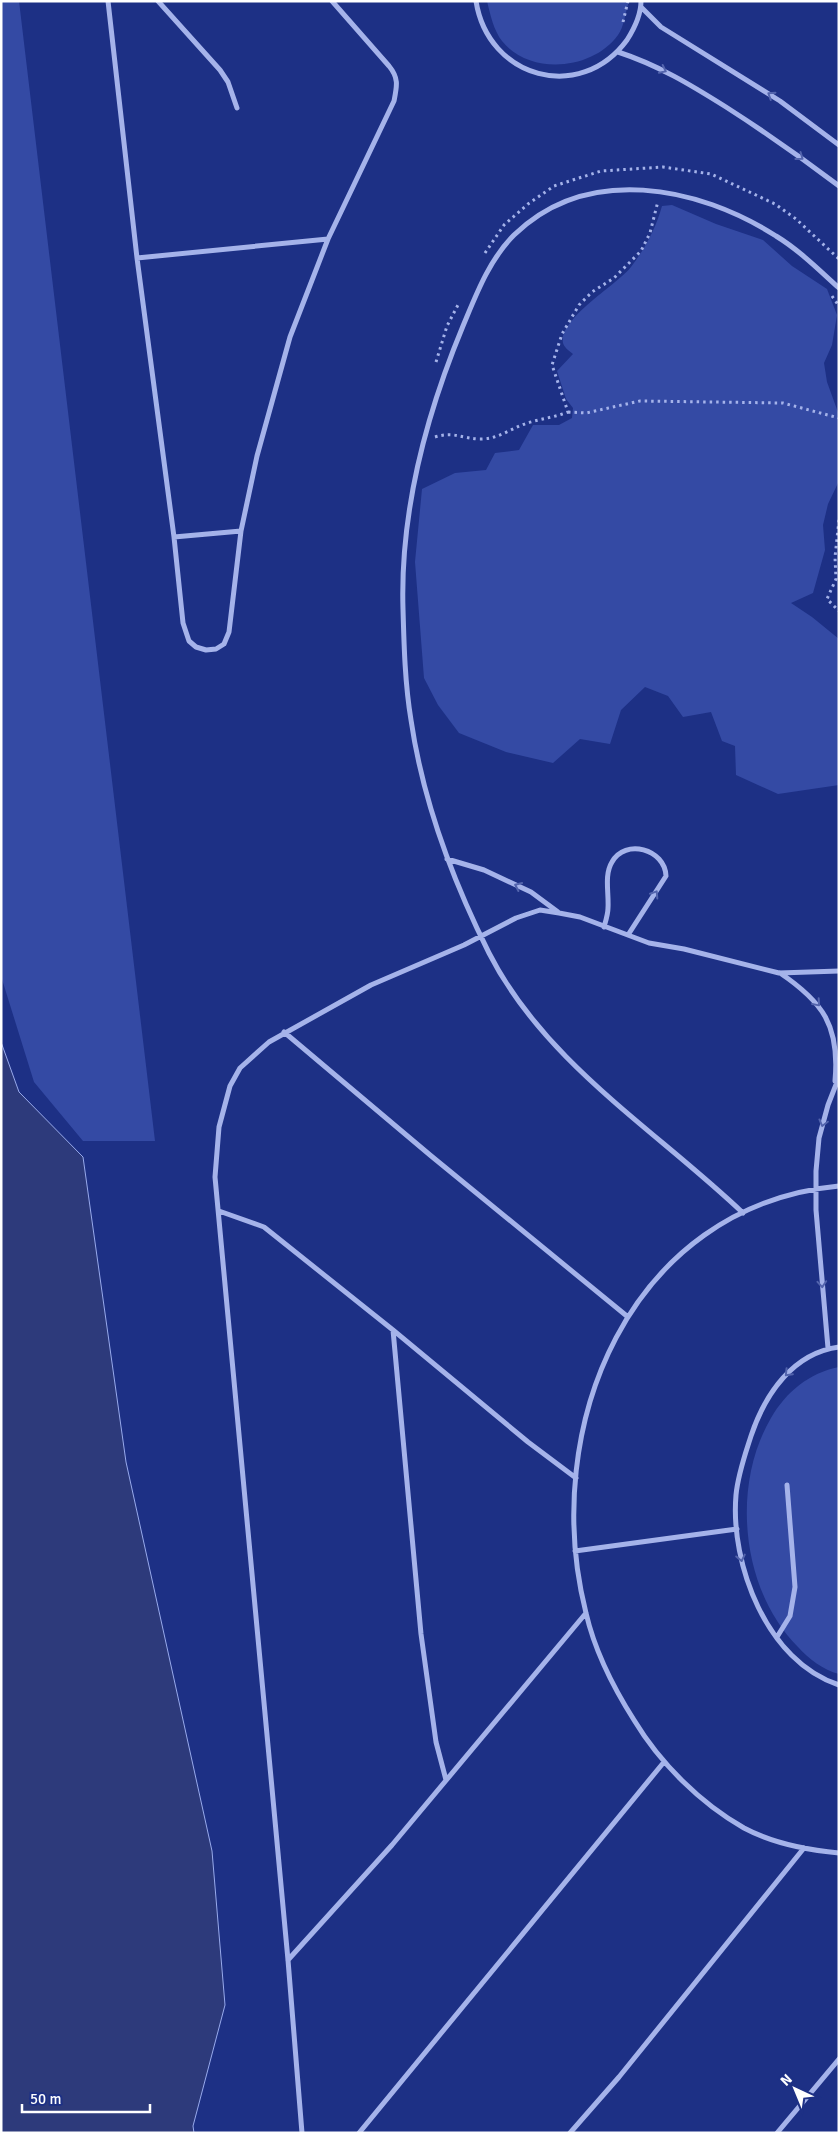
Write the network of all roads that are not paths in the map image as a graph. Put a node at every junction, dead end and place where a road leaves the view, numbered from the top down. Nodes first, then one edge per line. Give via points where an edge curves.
1 (108, 1) edge
2 (158, 1) edge
3 (332, 1) edge
4 (475, 2) edge
5 (641, 4) edge
6 (618, 52) junction
7 (237, 108) dead end
8 (839, 145) edge
9 (839, 186) edge
10 (328, 239) junction
11 (137, 258) junction
12 (839, 288) edge
13 (241, 531) junction
14 (174, 537) junction
15 (447, 859) junction
16 (558, 912) junction
17 (604, 927) junction
18 (481, 935) junction
19 (628, 935) junction
20 (839, 971) edge
21 (779, 973) junction
22 (284, 1032) junction
23 (839, 1077) edge
24 (834, 1089) junction
25 (839, 1186) edge
26 (815, 1189) junction
27 (219, 1211) junction
28 (743, 1212) junction
29 (628, 1317) junction
30 (393, 1330) junction
31 (839, 1346) edge
32 (828, 1348) junction
33 (576, 1478) junction
34 (787, 1485) dead end
35 (737, 1530) junction
36 (576, 1552) junction
37 (586, 1613) junction
38 (777, 1638) junction
39 (839, 1685) edge
40 (664, 1762) junction
41 (446, 1780) junction
42 (804, 1848) junction
43 (839, 1853) edge
44 (288, 1960) junction
45 (839, 2059) edge
46 (302, 2133) edge
47 (359, 2133) edge
48 (570, 2133) edge
49 (777, 2133) edge

1 - 11 street
2 - 7 street via 220,70
3 - 10 street via 395,73 398,82 394,101
4 - 6 street via 482,25 494,45 511,61 531,72 554,77 577,74 599,66
5 - 6 street via 633,31
8 -> 5 street via 780,101 661,27
6 -> 9 street via 684,81 761,129
10 - 11 street
10 - 13 street via 290,337 257,456
11 - 14 street
12 - 15 street via 801,254 756,223 671,192 610,191 555,206 533,219 499,253 483,279 452,352 422,442 404,554 402,605 410,717 428,799
13 - 14 street
13 - 14 street via 229,632 224,644 206,650 196,647 184,632
16 -> 15 street via 531,892 484,870
15 - 18 street
16 - 17 street
16 - 18 street via 540,910
17 - 19 street
19 -> 17 street via 666,876 663,864 648,850 626,850 611,862 607,883 608,914
18 - 22 street via 372,985
18 - 28 street via 518,1000 567,1057 630,1116
19 - 21 street via 649,943
20 - 21 street
21 -> 24 street via 804,989 832,1023 837,1062
22 - 27 street via 240,1068 230,1086 218,1128 215,1177
22 - 29 street
23 - 24 street
24 -> 26 street via 818,1138
25 - 26 street
26 - 28 street
26 -> 32 street
27 - 30 street via 264,1227
27 - 44 street
28 - 29 street via 710,1231 660,1273
29 - 33 street via 597,1380 586,1416
30 - 33 street
30 - 41 street via 421,1634 434,1733
31 - 32 street
32 -> 35 street via 796,1365 769,1396 760,1412 740,1470 736,1494
33 - 36 street via 573,1518
34 - 38 street via 795,1587 790,1616
35 - 36 street
35 -> 38 street via 749,1587
36 - 37 street
37 - 40 street via 613,1686 645,1740
37 - 41 street
38 - 39 street via 806,1669
40 - 42 street via 696,1794 743,1828 771,1840
40 - 47 street
41 - 44 street via 363,1879
42 - 43 street
42 - 48 street
44 - 46 street
45 - 49 street

